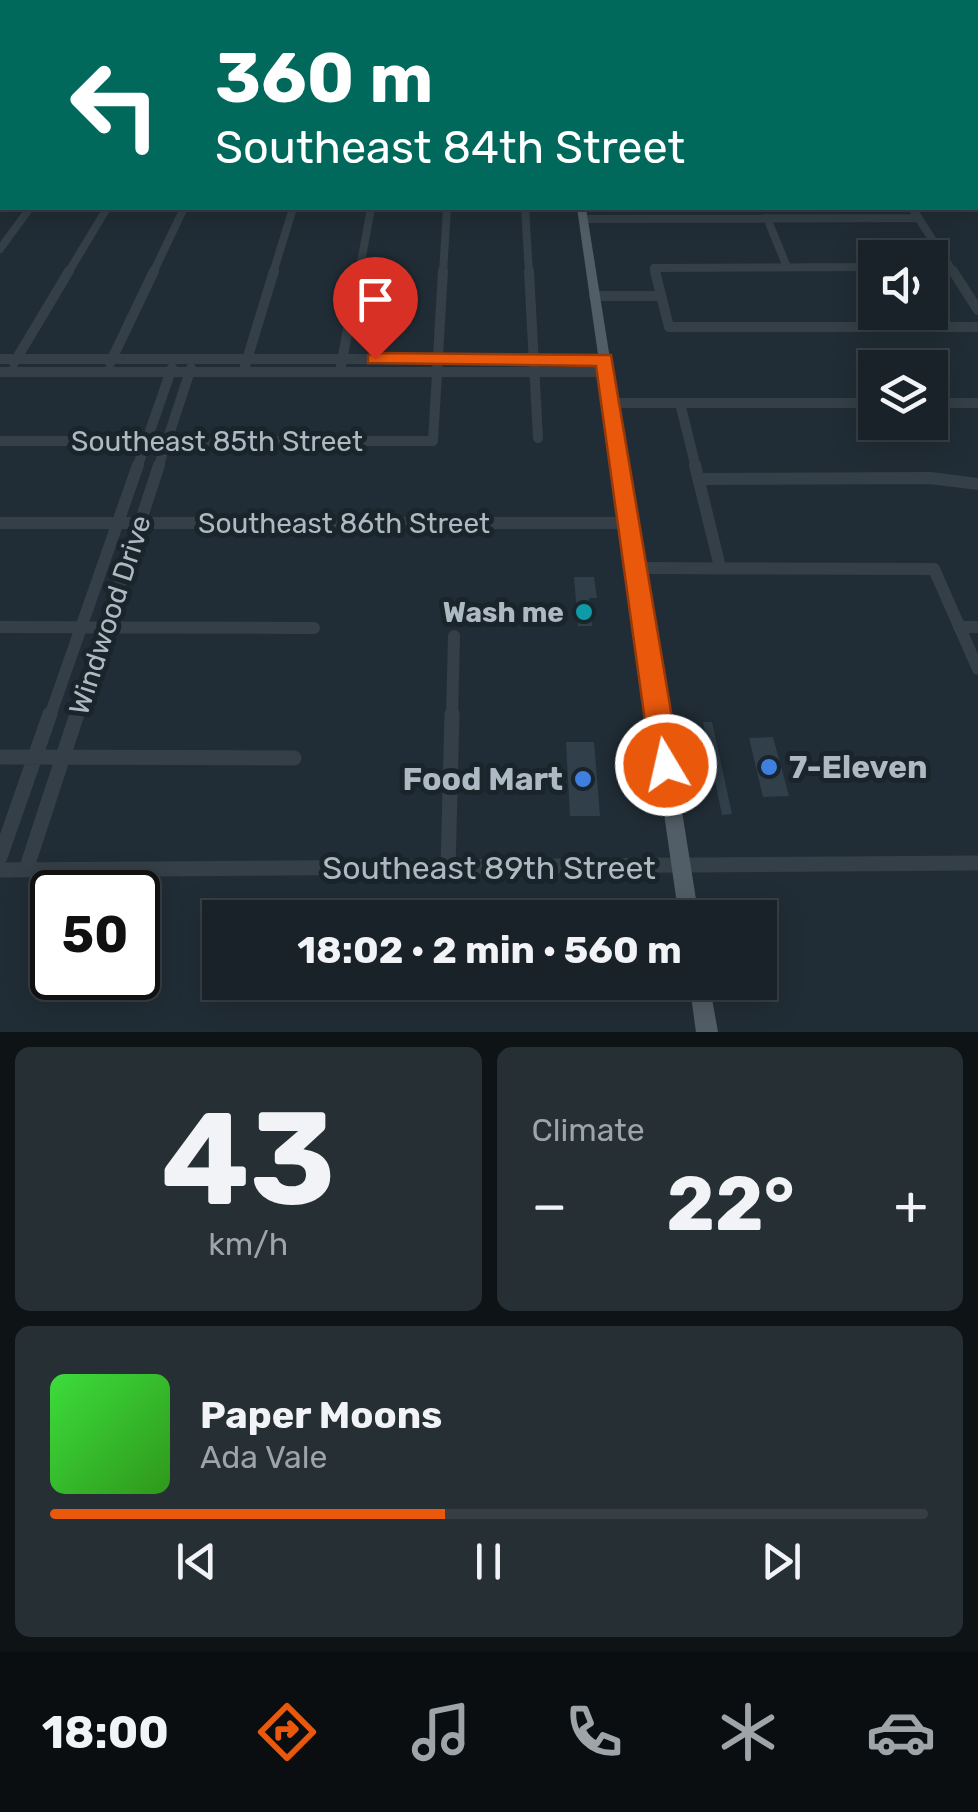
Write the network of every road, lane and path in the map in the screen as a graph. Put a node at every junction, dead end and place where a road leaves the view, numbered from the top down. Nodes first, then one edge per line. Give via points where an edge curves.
1 (29, 210) edge
2 (106, 210) edge
3 (183, 210) edge
4 (292, 210) edge
5 (371, 210) edge
6 (447, 210) edge
7 (524, 210) edge
8 (640, 210) edge
9 (727, 210) edge
10 (817, 210) edge
11 (913, 210) edge
12 (582, 213) edge
13 (642, 218) junction
14 (729, 218) junction
15 (766, 218) junction
16 (821, 218) junction
17 (919, 218) junction
18 (0, 249) edge
19 (787, 267) junction
20 (949, 267) joint
21 (858, 268) edge
22 (594, 296) junction
23 (659, 296) junction
24 (978, 310) edge
25 (978, 327) edge
26 (0, 359) edge
27 (16, 359) junction
28 (112, 359) junction
29 (246, 359) junction
30 (342, 359) junction
31 (438, 360) junction
32 (534, 360) junction
33 (173, 366) junction
34 (192, 366) junction
35 (605, 366) junction
36 (243, 371) junction
37 (4, 372) edge
38 (106, 372) junction
39 (340, 372) junction
40 (437, 372) junction
41 (534, 372) junction
42 (680, 403) junction
43 (858, 403) edge
44 (948, 403) edge
45 (978, 403) edge
46 (610, 404) junction
47 (538, 438) dead end
48 (168, 440) junction
49 (0, 441) edge
50 (146, 441) junction
51 (700, 479) junction
52 (978, 484) edge
53 (140, 523) junction
54 (628, 523) junction
55 (0, 524) edge
56 (116, 524) junction
57 (720, 567) junction
58 (635, 568) junction
59 (80, 626) junction
60 (106, 626) junction
61 (0, 627) edge
62 (959, 627) junction
63 (978, 627) edge
64 (314, 628) dead end
65 (454, 636) dead end
66 (978, 669) edge
67 (0, 757) edge
68 (34, 757) junction
69 (64, 757) junction
70 (294, 758) dead end
71 (0, 856) edge
72 (978, 863) edge
73 (681, 866) junction
74 (448, 868) junction
75 (0, 870) edge
76 (26, 870) junction
77 (686, 900) edge
78 (702, 1000) edge
79 (706, 1032) edge

1 - 18 street
2 - 27 street
3 - 28 street
4 - 29 street
5 - 30 street
6 - 31 street
7 - 32 street
8 - 13 street
9 - 14 street
10 - 16 street
11 - 17 street
12 - 13 street
12 - 22 main road
13 - 14 street
14 - 15 street
15 - 16 street
15 - 19 street
16 - 17 street
17 - 20 street
19 - 21 street
19 - 23 street via 654,268
20 - 24 street
22 - 23 street
22 - 35 main road
23 - 25 street via 669,327
26 - 27 street
27 - 28 street
27 - 37 street
28 - 33 street
28 - 38 street
29 - 30 street
29 - 34 street
29 - 36 street
30 - 31 street
30 - 39 street
31 - 32 street
31 - 40 street
32 - 35 street
32 - 41 street
33 - 34 street
33 - 38 street
33 - 50 street, Windwood Drive
34 - 36 street
34 - 48 street, Windwood Drive
35 - 41 street
35 - 46 main road
36 - 39 street
37 - 38 street
39 - 40 street
40 - 41 street
40 - 48 street, Southeast 85th Street via 433,440
41 - 47 street
42 - 43 street
42 - 46 street
42 - 51 street
44 - 45 street
46 - 54 main road
48 - 50 street, Southeast 85th Street
48 - 53 street, Windwood Drive
49 - 50 street, Southeast 85th Street
50 - 56 street, Windwood Drive
51 - 52 street via 930,478
51 - 57 street
53 - 54 street, Southeast 86th Street
53 - 56 street, Southeast 86th Street
53 - 60 street, Windwood Drive
54 - 58 main road
55 - 56 street, Southeast 86th Street
56 - 59 street, Windwood Drive
57 - 58 street
57 - 62 street via 934,569
58 - 73 main road
59 - 60 street
59 - 61 street
59 - 68 street, Windwood Drive
60 - 64 street
60 - 69 street, Windwood Drive
62 - 63 street
62 - 66 street
65 - 74 street
67 - 68 street
68 - 69 street
68 - 71 street, Windwood Drive
69 - 70 street
69 - 76 street, Windwood Drive
72 - 73 street, Southeast 89th Street
73 - 74 street, Southeast 89th Street
73 - 77 main road
74 - 76 street, Southeast 89th Street
75 - 76 street, Southeast 89th Street
78 - 79 main road

